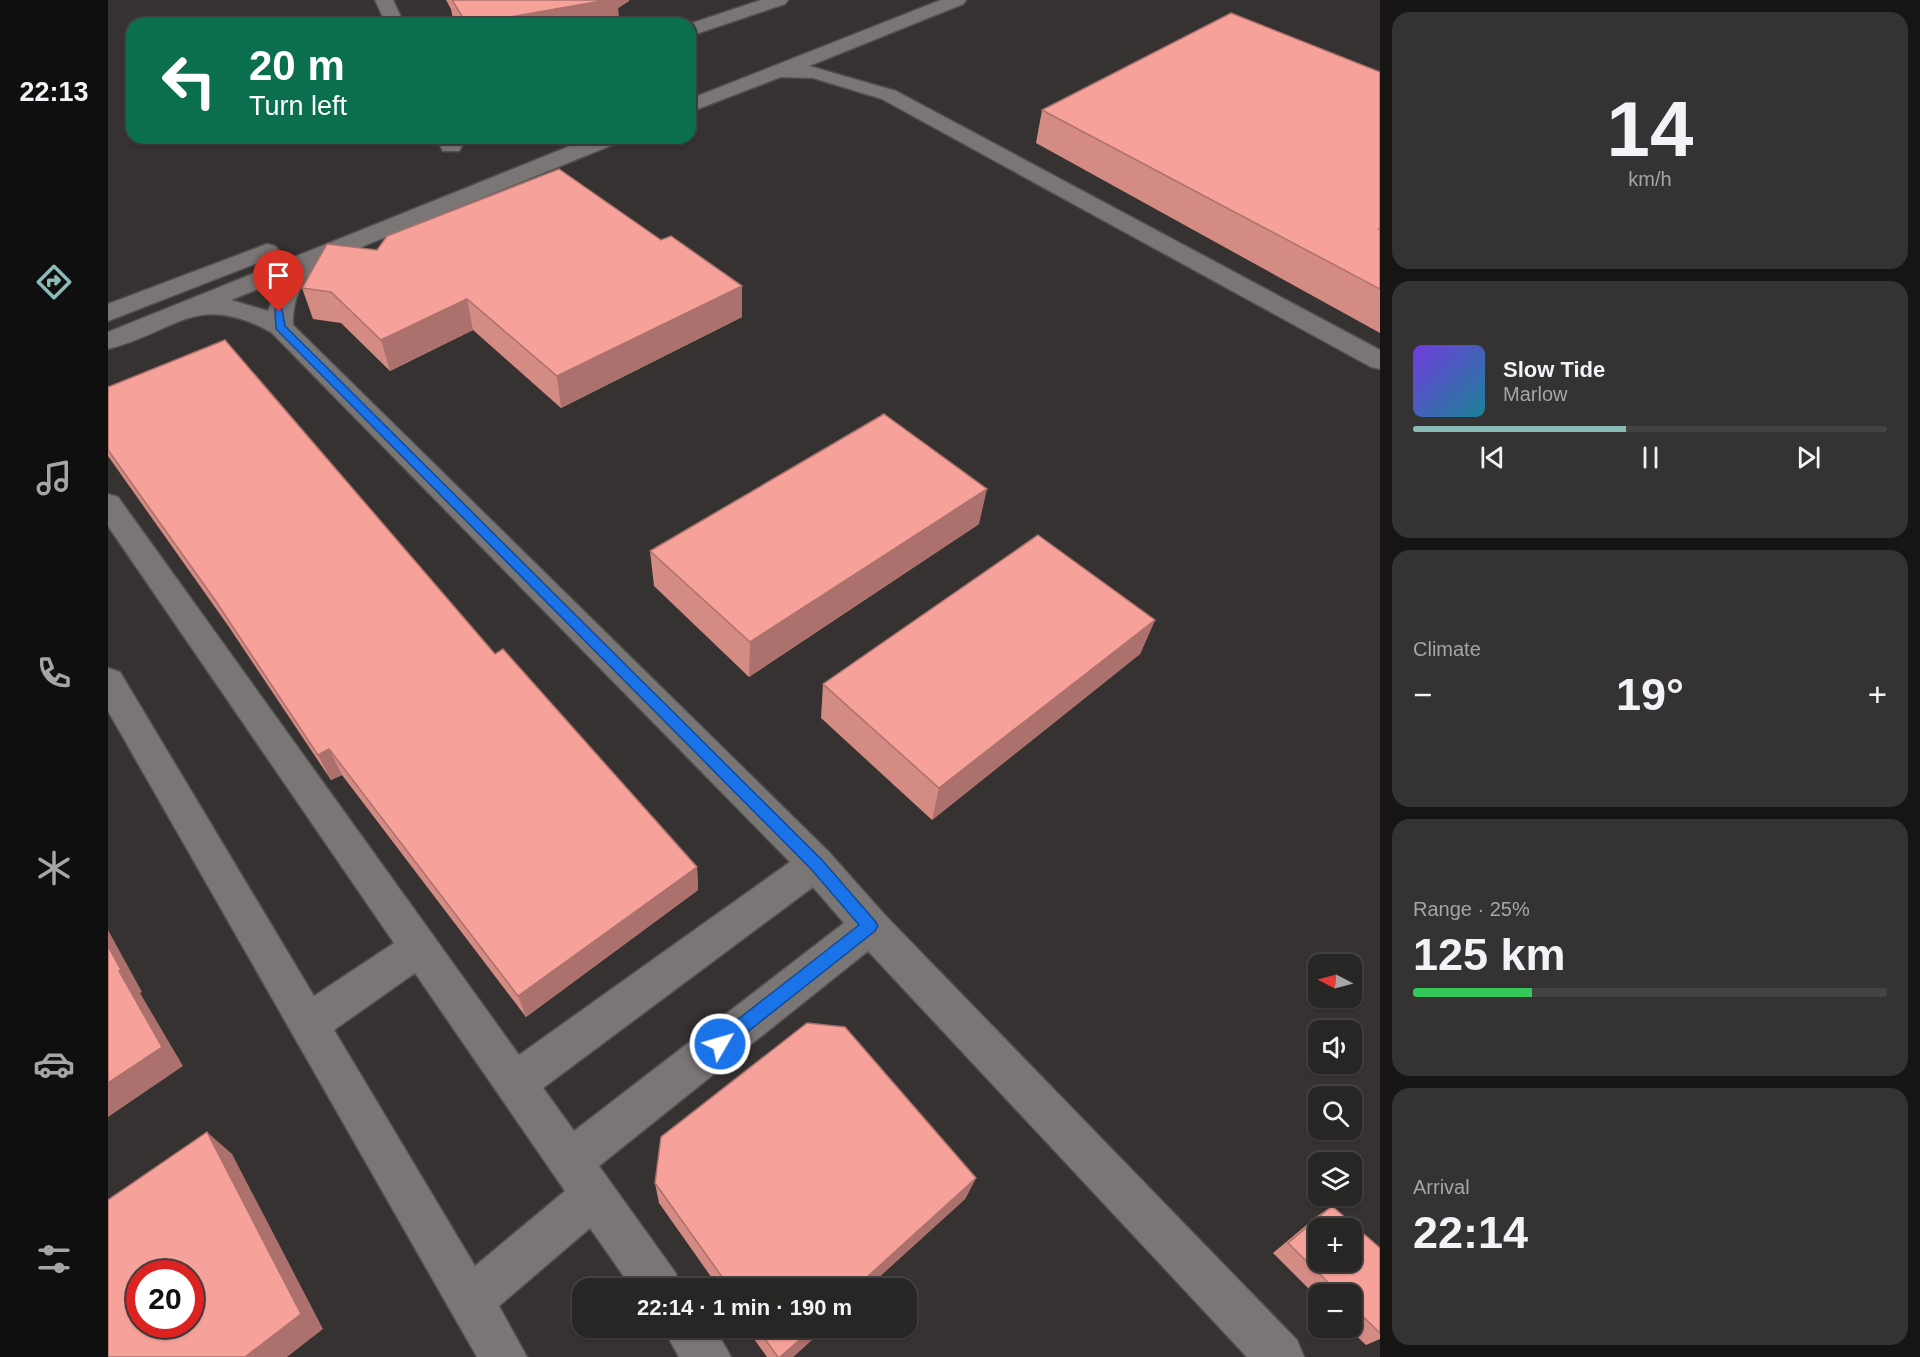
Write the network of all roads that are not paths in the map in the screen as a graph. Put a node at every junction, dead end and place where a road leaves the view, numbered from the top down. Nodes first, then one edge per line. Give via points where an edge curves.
1 (384, 0) edge
2 (779, 0) edge
3 (957, 0) edge
4 (699, 8) dead end
5 (392, 18) edge
6 (712, 22) junction
7 (696, 28) edge
8 (861, 38) junction
9 (777, 71) junction
10 (889, 95) junction
11 (696, 104) edge
12 (539, 144) edge
13 (594, 144) edge
14 (420, 191) dead end
15 (286, 243) dead end
16 (311, 257) junction
17 (183, 310) junction
18 (108, 313) edge
19 (280, 327) junction
20 (108, 341) edge
21 (1380, 361) edge
22 (108, 504) edge
23 (108, 681) edge
24 (816, 864) junction
25 (870, 926) junction
26 (420, 947) junction
27 (308, 1024) junction
28 (515, 1083) junction
29 (582, 1178) junction
30 (652, 1278) edge
31 (470, 1300) junction
32 (694, 1338) edge
33 (503, 1357) edge
34 (707, 1357) edge
35 (1280, 1357) edge

1 - 5 lane
2 - 6 lane
3 - 8 lane
4 - 6 lane
6 - 7 lane
8 - 9 lane
8 - 10 lane via 868,64
9 - 10 lane via 815,72
9 - 11 lane
10 - 21 lane
12 - 14 lane
13 - 16 lane
15 - 18 lane
16 - 17 lane
16 - 19 lane via 282,296
17 - 19 lane via 208,304 229,306
17 - 20 lane
19 - 24 lane
22 - 26 lane
23 - 27 lane
24 - 25 lane
24 - 28 lane
25 - 29 lane
25 - 35 lane
26 - 27 lane
26 - 28 lane
27 - 31 lane
28 - 29 lane
29 - 30 lane
29 - 31 lane
31 - 33 lane
32 - 34 lane

